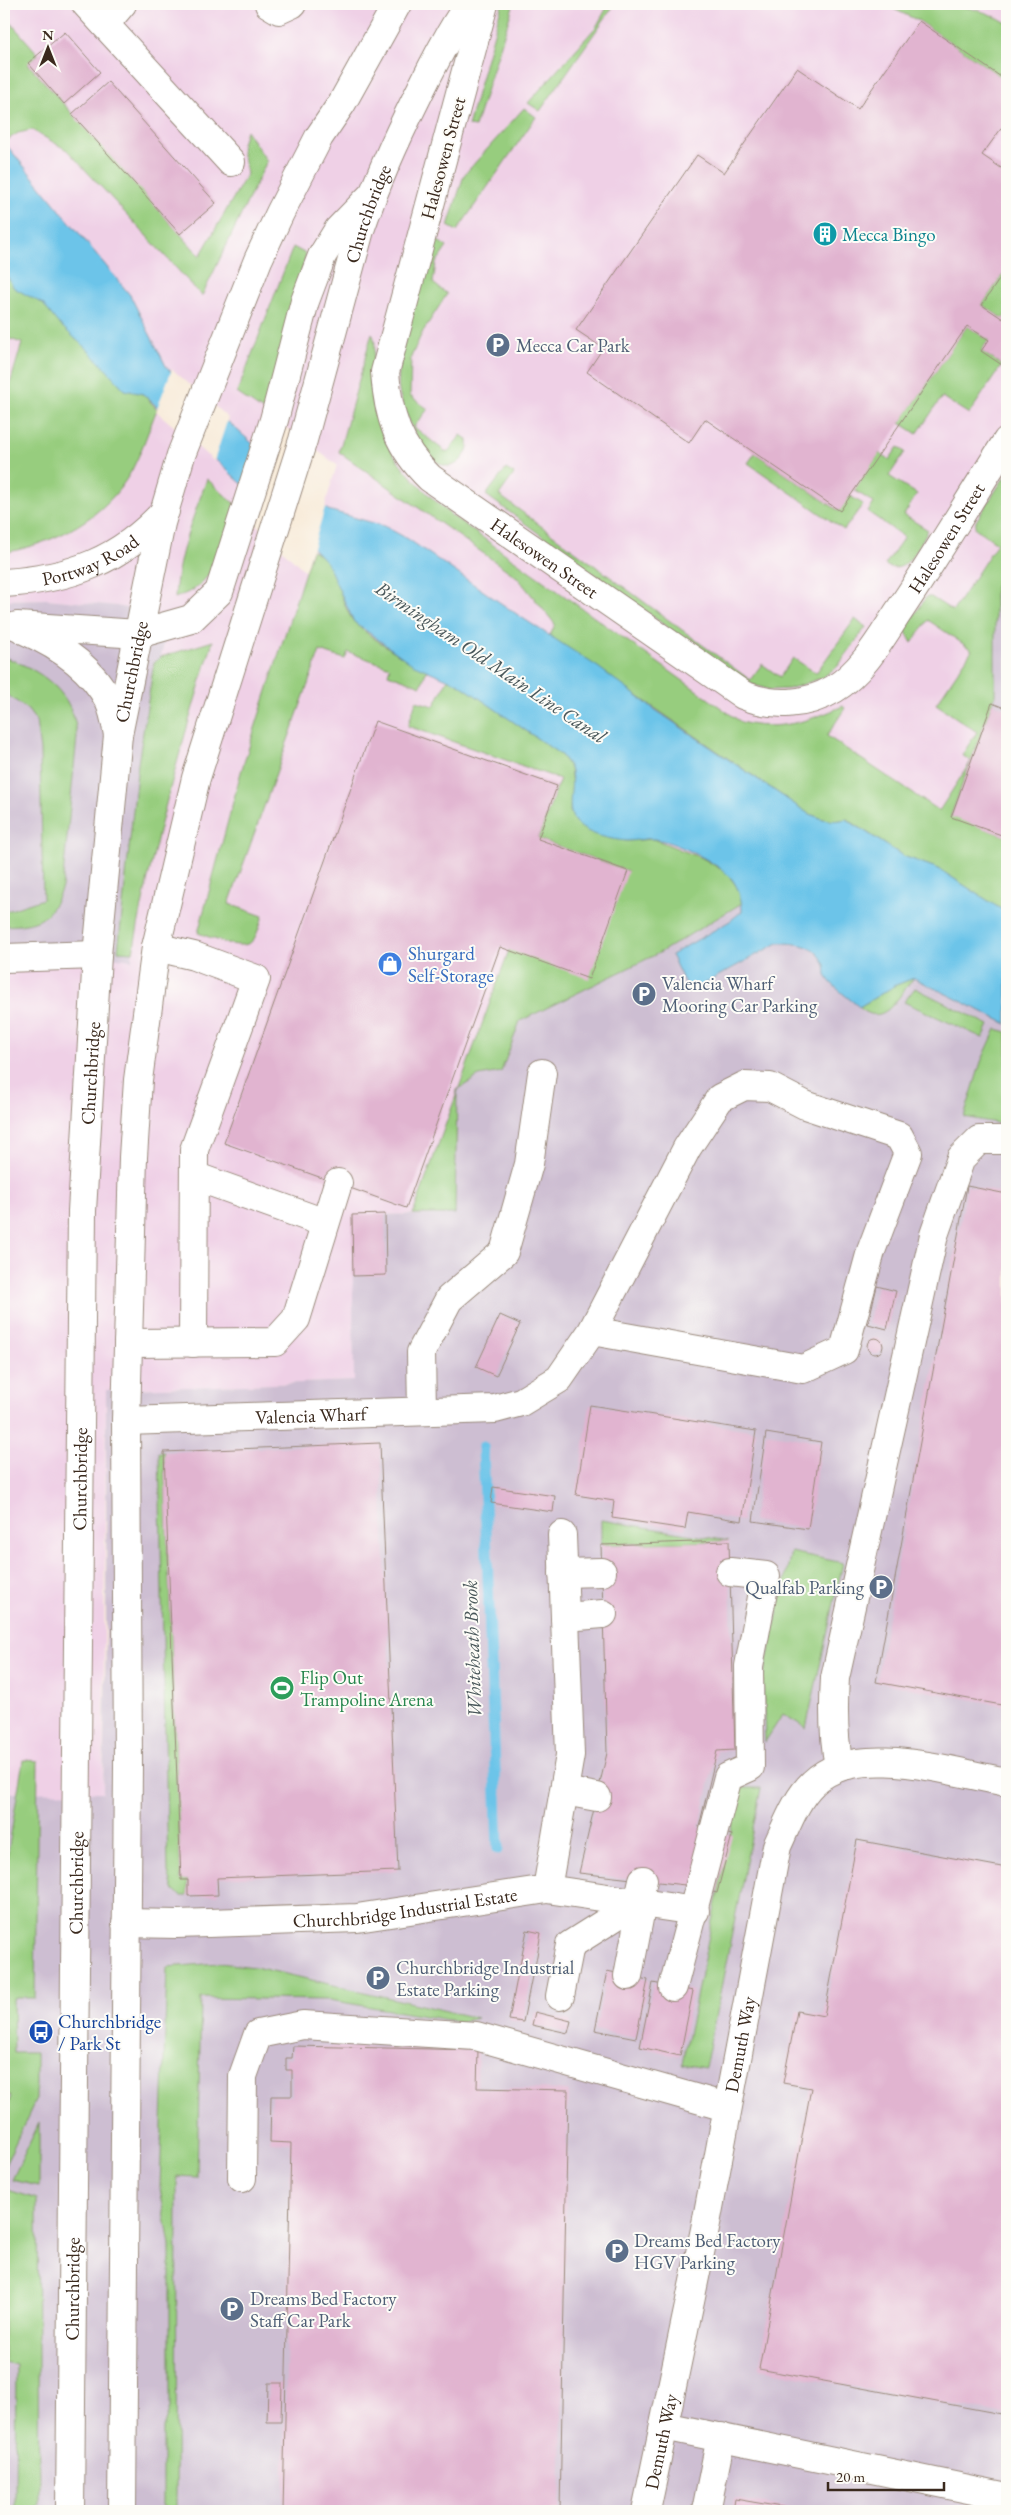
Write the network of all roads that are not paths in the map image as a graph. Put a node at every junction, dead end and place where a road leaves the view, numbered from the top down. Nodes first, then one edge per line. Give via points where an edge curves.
1 (86, 4) edge
2 (269, 4) edge
3 (292, 4) edge
4 (397, 4) edge
5 (469, 4) edge
6 (484, 4) edge
7 (113, 14) edge
8 (231, 162) dead end
9 (372, 195) junction
10 (1007, 441) edge
11 (163, 517) junction
12 (4, 584) edge
13 (10, 625) edge
14 (138, 634) junction
15 (118, 735) junction
16 (156, 947) junction
17 (97, 955) junction
18 (4, 958) edge
19 (542, 1073) dead end
20 (1007, 1140) edge
21 (194, 1176) junction
22 (338, 1183) dead end
23 (325, 1223) junction
24 (592, 1331) junction
25 (128, 1343) junction
26 (193, 1343) junction
27 (422, 1411) junction
28 (126, 1421) junction
29 (562, 1535) dead end
30 (602, 1572) dead end
31 (730, 1572) dead end
32 (563, 1573) junction
33 (603, 1614) dead end
34 (565, 1617) junction
35 (839, 1766) junction
36 (1007, 1782) edge
37 (564, 1791) junction
38 (597, 1797) dead end
39 (547, 1889) junction
40 (641, 1895) junction
41 (695, 1911) junction
42 (126, 1923) junction
43 (628, 1976) dead end
44 (673, 1987) dead end
45 (560, 1996) dead end
46 (726, 2106) junction
47 (242, 2178) dead end
48 (664, 2426) junction
49 (721, 2437) junction
50 (1007, 2498) edge
51 (70, 2511) edge
52 (122, 2511) edge
53 (646, 2511) edge
54 (706, 2511) edge

1 - 7 main road
2 - 3 main road via 279,10
4 - 11 main road, Churchbridge via 294,185 258,260 181,455
5 - 9 main road, Churchbridge via 446,40 393,145
6 - 10 main road, Halesowen Street via 385,372 387,399 402,444 430,478 743,695 780,704 818,697 849,678 873,650
7 - 8 main road
9 - 14 main road via 338,230 322,256 305,301 274,420 219,592 191,619
9 - 16 main road, Churchbridge via 303,440 196,778
11 - 12 main road, Portway Road via 126,547 100,561 64,576
11 - 14 main road, Churchbridge
13 - 14 main road
13 - 15 main road via 47,641 75,659 110,702
14 - 15 main road, Churchbridge
15 - 17 main road, Churchbridge
16 - 21 main road via 194,956 256,979 194,1150
16 - 25 main road via 138,1080
17 - 18 main road
17 - 51 main road, Churchbridge via 82,1211
19 - 27 main road via 529,1164 504,1252 449,1299 421,1352
20 - 35 main road via 979,1140 961,1158 934,1235 835,1678 834,1743
21 - 23 main road
21 - 26 main road
22 - 23 main road
23 - 26 main road via 296,1319 275,1342
24 - 24 main road, Valencia Wharf via 803,1369 844,1350 871,1251 908,1153 900,1136 805,1105 770,1086 744,1086 720,1098 687,1148
24 - 27 main road, Valencia Wharf via 558,1379 521,1402 495,1409
25 - 26 main road
25 - 28 main road
27 - 28 main road, Valencia Wharf
28 - 42 main road
29 - 32 main road
30 - 32 main road
31 - 41 main road via 766,1576 749,1666 750,1767 728,1777
32 - 34 main road
33 - 34 main road
34 - 37 main road via 570,1755
35 - 36 main road, Demuth Way via 872,1761 896,1762
35 - 46 main road, Demuth Way via 812,1784 777,1846
37 - 38 main road
37 - 39 main road
39 - 40 main road, Churchbridge Industrial Estate
39 - 42 main road, Churchbridge Industrial Estate via 357,1918
40 - 41 main road, Churchbridge Industrial Estate
40 - 43 main road
40 - 45 main road via 570,1945
41 - 44 main road
42 - 52 main road
46 - 47 main road via 476,2036 302,2025 258,2034 243,2076
46 - 48 main road, Demuth Way via 705,2229
48 - 49 main road
48 - 53 main road, Demuth Way
49 - 50 main road
49 - 54 main road

